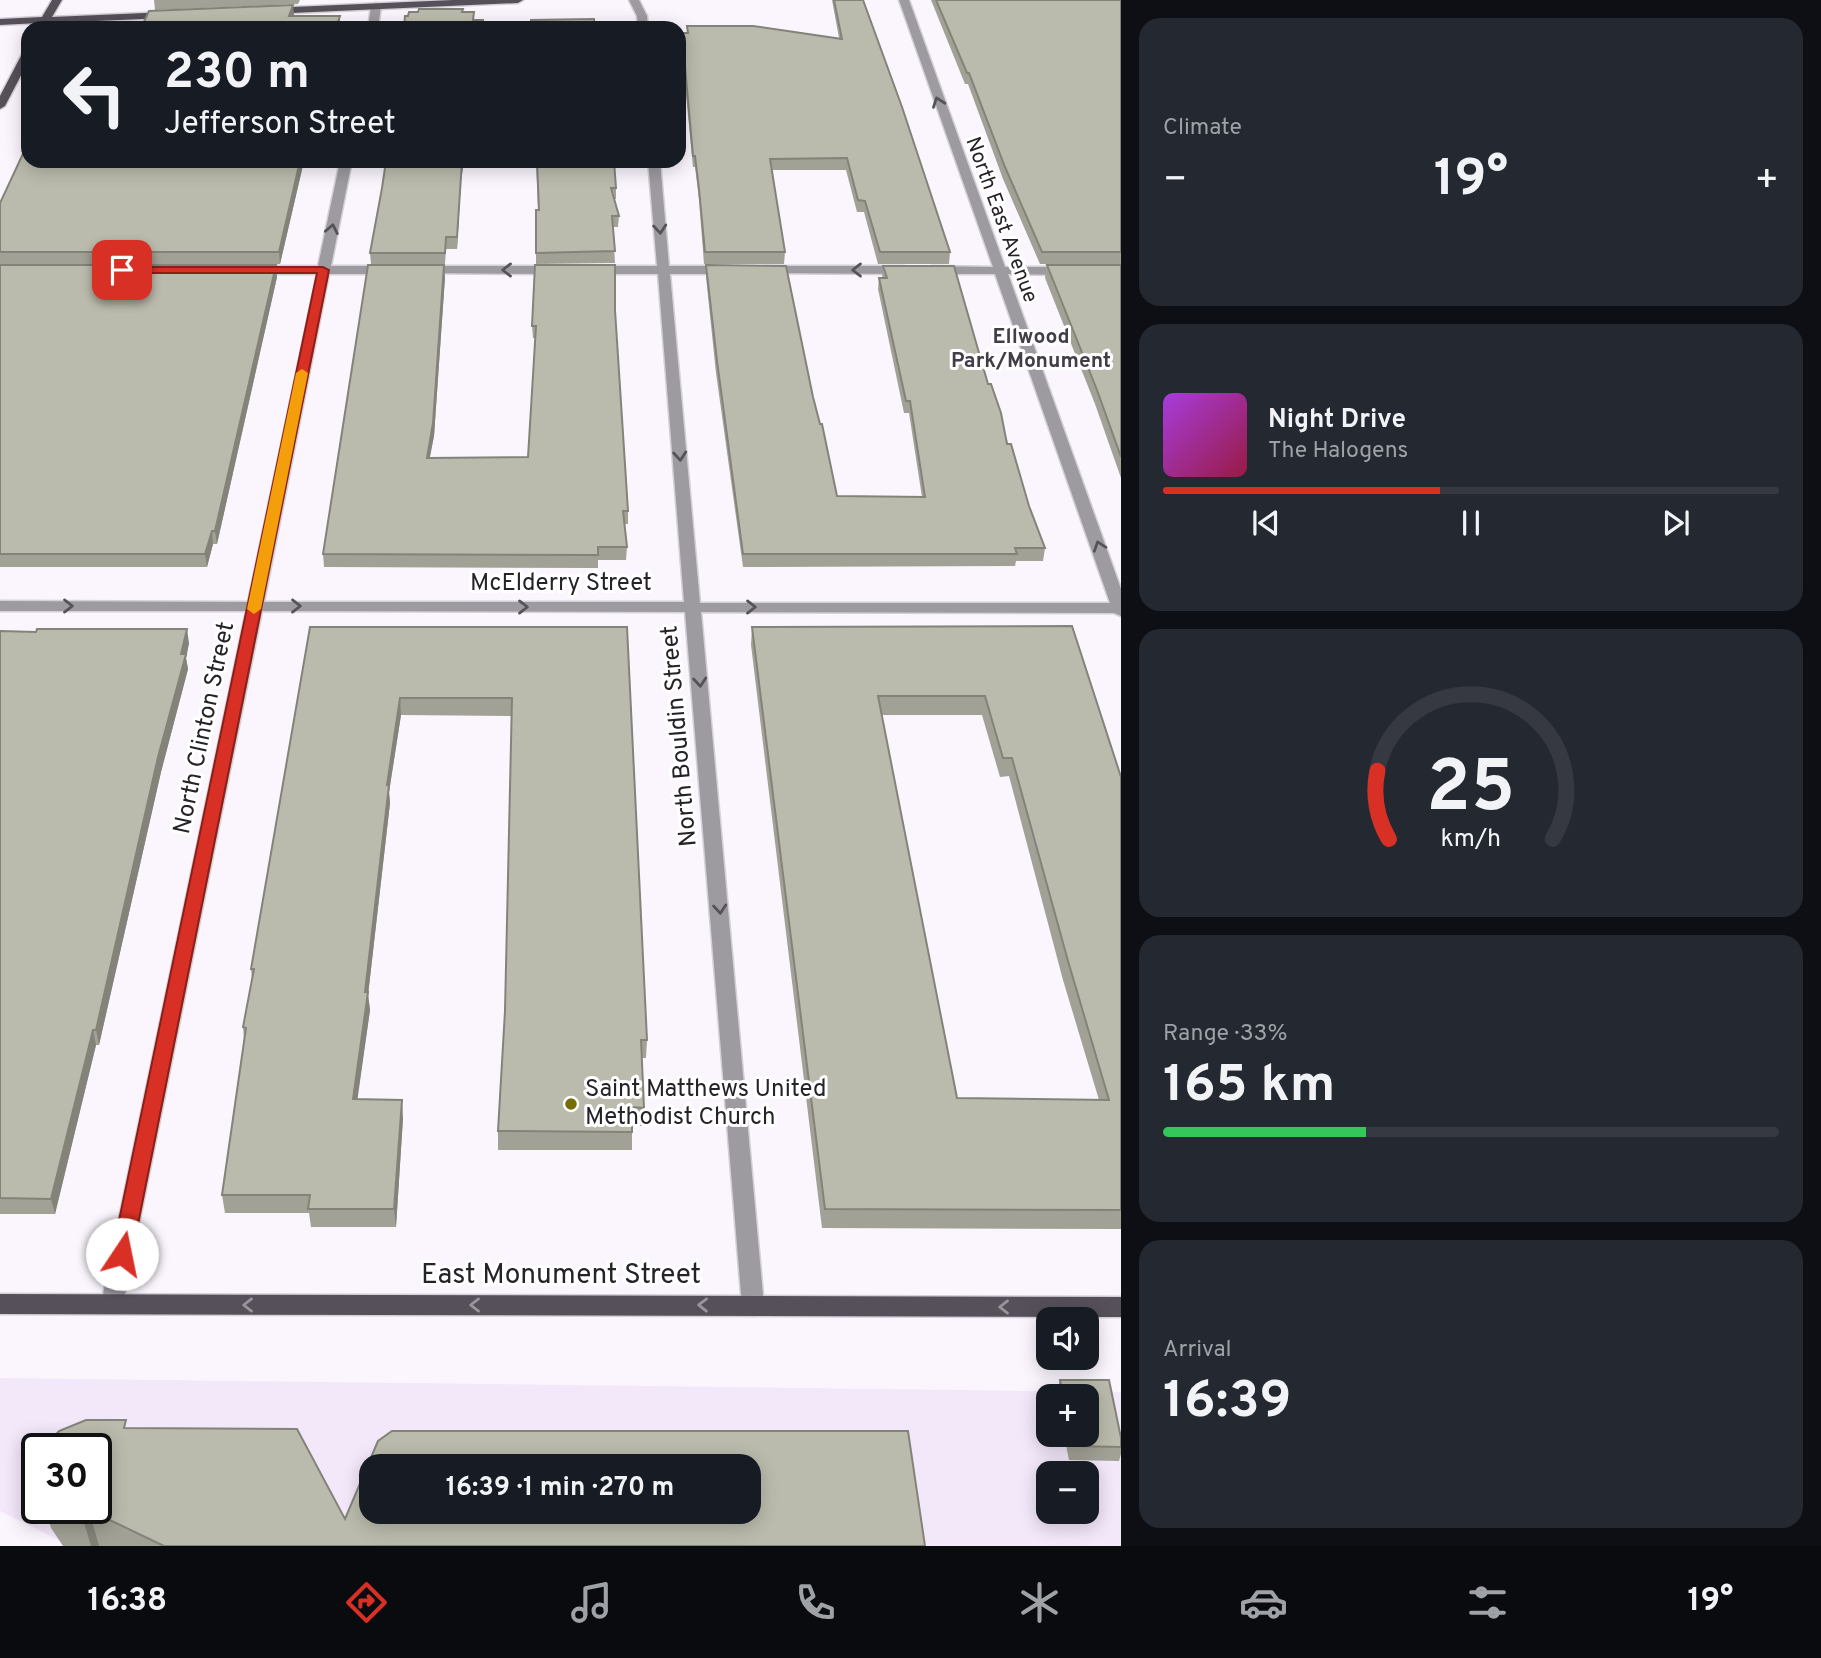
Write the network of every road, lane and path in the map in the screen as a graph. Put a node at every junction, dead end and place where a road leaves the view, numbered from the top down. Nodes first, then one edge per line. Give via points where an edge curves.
1 (57, 0) edge
2 (518, 0) edge
3 (635, 0) edge
4 (904, 0) edge
5 (376, 6) junction
6 (260, 11) edge
7 (178, 15) edge
8 (45, 21) edge
9 (88, 21) edge
10 (374, 21) edge
11 (642, 21) edge
12 (0, 22) edge
13 (21, 23) edge
14 (21, 66) edge
15 (0, 106) edge
16 (345, 168) edge
17 (655, 168) edge
18 (241, 270) edge
19 (323, 270) junction
20 (664, 270) junction
21 (998, 270) junction
22 (1080, 271) edge
23 (0, 606) edge
24 (255, 606) junction
25 (693, 607) junction
26 (1121, 609) edge
27 (0, 1304) edge
28 (111, 1304) junction
29 (753, 1306) junction
30 (1121, 1307) edge

1 - 8 main road
2 - 5 main road
3 - 11 street
21 -> 4 street, North East Avenue
5 - 6 main road
5 - 10 street
7 - 9 main road
12 - 13 main road
14 - 15 main road
19 -> 16 street, North Clinton Street
17 -> 20 street, North Bouldin Street
18 - 19 street
20 -> 19 street
19 - 24 street, North Clinton Street
21 -> 20 street
20 -> 25 street, North Bouldin Street
21 - 22 street
26 -> 21 street, North East Avenue
23 -> 24 street, McElderry Street
24 -> 25 street, McElderry Street
24 - 28 street, North Clinton Street
25 -> 26 street, McElderry Street
25 -> 29 street, North Bouldin Street
27 - 28 main road, East Monument Street
29 -> 28 main road, East Monument Street
30 -> 29 main road, East Monument Street

